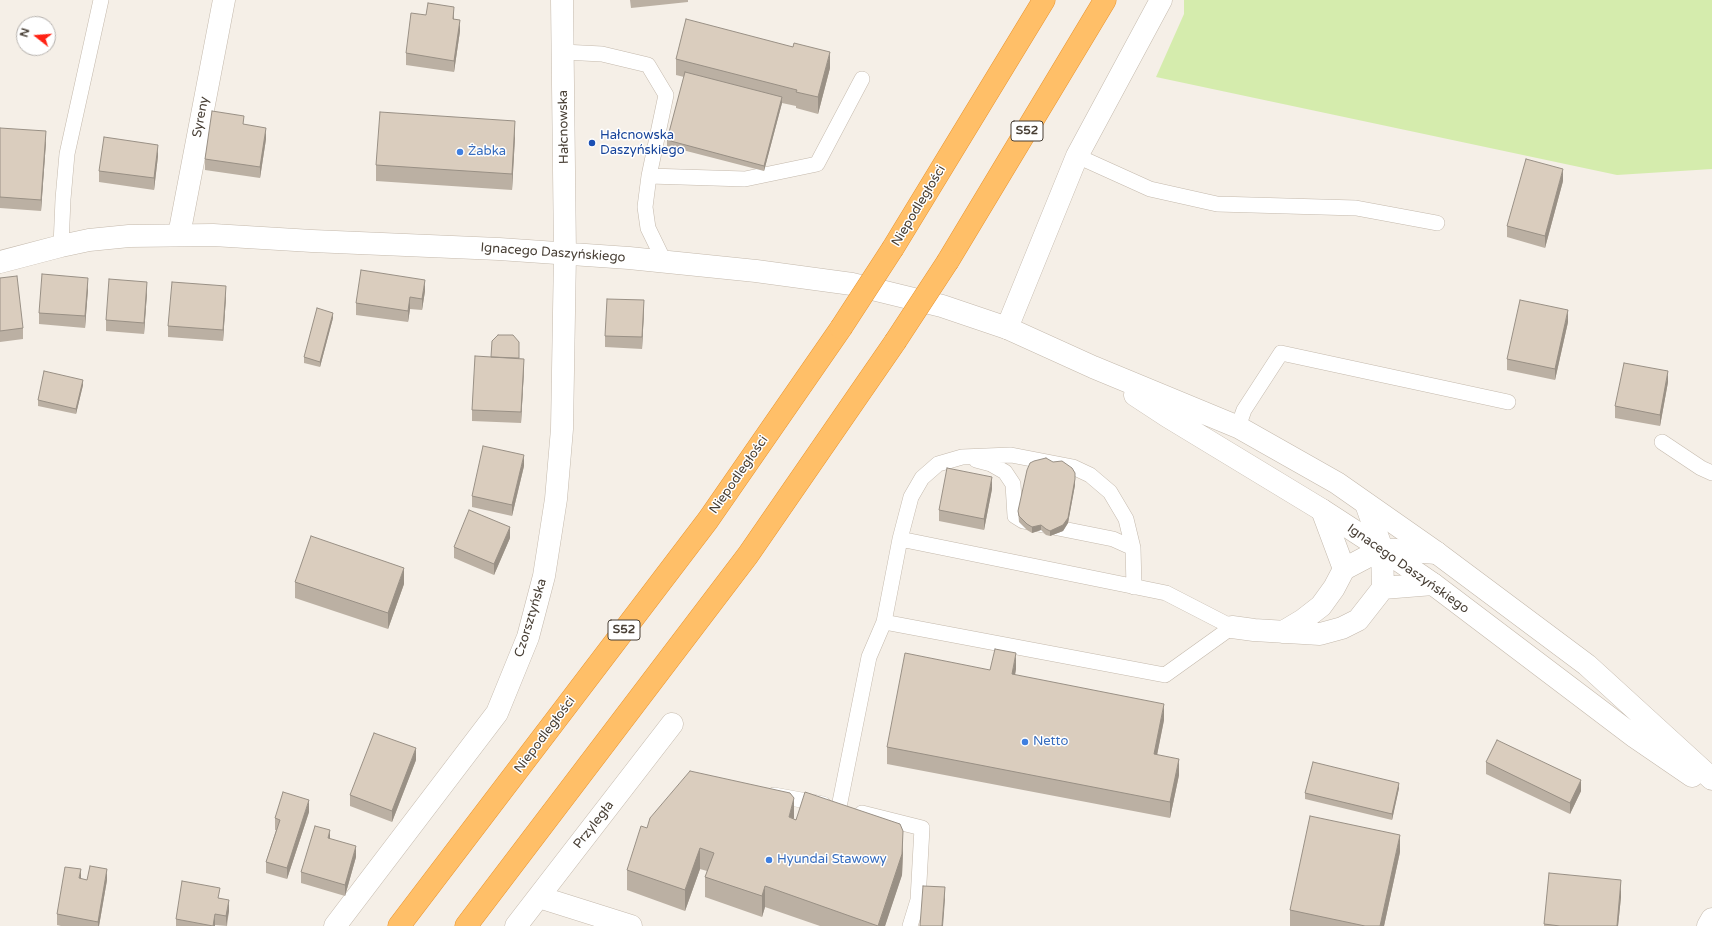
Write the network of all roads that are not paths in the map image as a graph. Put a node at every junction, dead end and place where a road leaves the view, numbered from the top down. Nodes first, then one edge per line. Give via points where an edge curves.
1 (101, 0) edge
2 (224, 0) edge
3 (562, 0) edge
4 (1044, 0) edge
5 (1105, 0) edge
6 (1161, 0) edge
7 (563, 52) junction
8 (862, 79) dead end
9 (1077, 156) junction
10 (649, 176) junction
11 (1437, 223) dead end
12 (179, 235) junction
13 (61, 246) junction
14 (565, 254) junction
15 (0, 262) edge
16 (665, 263) junction
17 (1007, 328) junction
18 (1092, 367) junction
19 (1508, 402) dead end
20 (1238, 427) junction
21 (1662, 442) dead end
22 (962, 457) junction
23 (1712, 473) edge
24 (1366, 504) junction
25 (1322, 510) junction
26 (900, 539) junction
27 (1133, 548) junction
28 (1382, 549) junction
29 (1437, 552) junction
30 (1344, 569) junction
31 (1433, 584) junction
32 (1134, 587) junction
33 (1383, 588) junction
34 (884, 622) junction
35 (1232, 627) junction
36 (1283, 632) junction
37 (672, 724) dead end
38 (1712, 779) edge
39 (1712, 790) edge
40 (761, 793) edge
41 (839, 807) junction
42 (539, 897) junction
43 (1712, 919) edge
44 (335, 926) edge
45 (399, 926) edge
46 (466, 926) edge
47 (516, 926) edge
48 (631, 926) edge
49 (910, 926) edge
50 (1708, 926) edge

1 - 13 lane via 67,154
2 - 12 street, Syreny
3 - 7 street, Hałcnowska
4 - 45 highway, Niepodległości / S52, bridge via 893,248 708,520
5 - 46 highway, S52, bridge via 948,261 895,342 748,555
6 - 9 street
7 - 10 lane via 602,54 648,65 666,95
7 - 14 street, Hałcnowska
8 - 10 lane via 817,164 745,179
9 - 11 lane via 1150,189 1217,204 1356,208
9 - 17 street
10 - 16 lane via 645,207 648,228
12 - 13 street, Ignacego Daszyńskiego via 121,237
12 - 14 street, Ignacego Daszyńskiego
13 - 15 street, Ignacego Daszyńskiego
14 - 16 street, Ignacego Daszyńskiego
14 - 44 street, Czorsztyńska via 562,429 556,499 544,576 528,637 497,713
16 - 17 street, Ignacego Daszyńskiego via 764,272 852,284 942,306
17 - 18 street, Ignacego Daszyńskiego
18 - 20 street, Ignacego Daszyńskiego
18 - 25 street, Ignacego Daszyńskiego
19 - 20 lane via 1281,353 1244,410
20 - 24 street, Ignacego Daszyńskiego via 1336,483
21 - 23 lane
22 - 26 lane via 938,464 922,478 911,497
22 - 27 lane via 991,464 1005,472 1013,484 1015,516 1023,521 1113,539
22 - 27 lane via 1011,455 1073,467 1090,475 1110,492 1122,512
24 - 28 street
24 - 29 street, Ignacego Daszyńskiego
25 - 28 street, Ignacego Daszyńskiego
25 - 30 street
26 - 32 lane
26 - 34 lane
27 - 32 lane
28 - 29 street
28 - 30 street
28 - 31 street, Ignacego Daszyńskiego
28 - 33 street
29 - 38 street, Ignacego Daszyńskiego via 1587,665
30 - 36 street via 1321,606
31 - 33 street
31 - 39 street, Ignacego Daszyńskiego via 1636,737
32 - 35 lane via 1166,593
33 - 36 street via 1358,620 1342,628 1320,634
34 - 35 lane via 1165,675
34 - 41 lane via 869,656
35 - 36 street
37 - 42 street, Przyległa
40 - 41 lane
41 - 49 lane via 922,828 918,900
42 - 47 street, Przyległa
42 - 48 street
43 - 50 street

